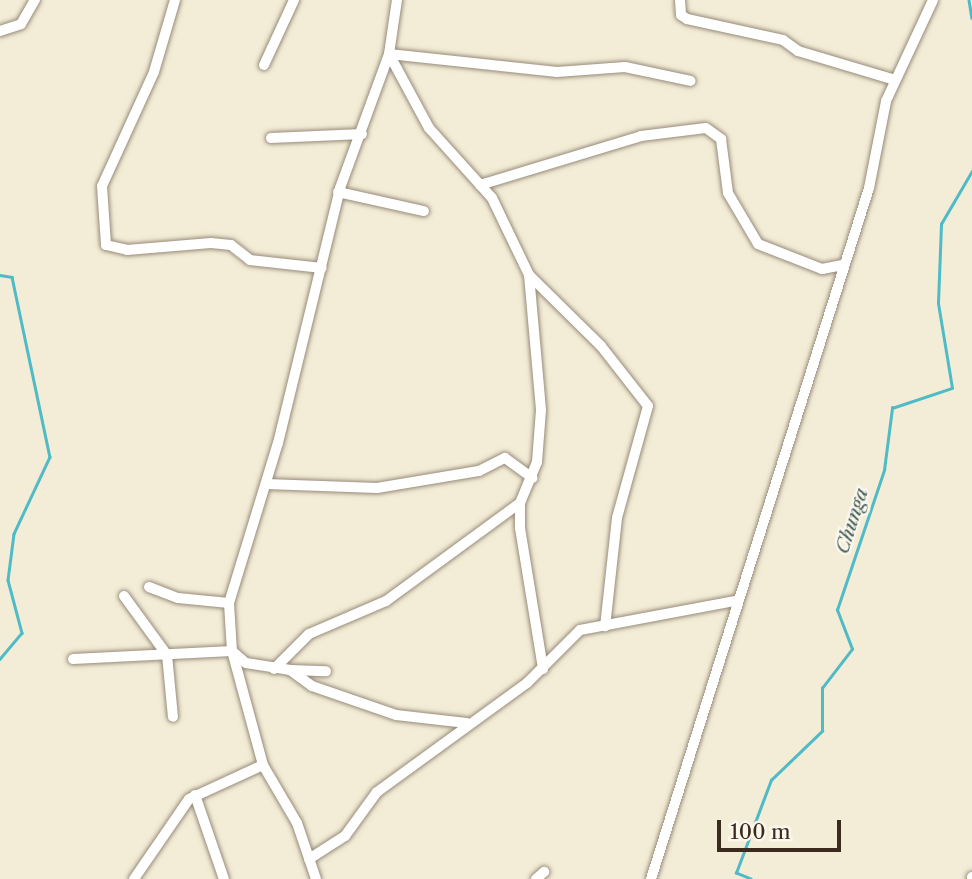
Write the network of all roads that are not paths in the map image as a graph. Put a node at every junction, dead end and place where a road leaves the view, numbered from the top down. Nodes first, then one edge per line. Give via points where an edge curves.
1 (35, 0) edge
2 (175, 0) edge
3 (294, 0) edge
4 (397, 0) edge
5 (680, 0) edge
6 (933, 0) edge
7 (0, 31) edge
8 (389, 54) junction
9 (264, 65) dead end
10 (895, 80) junction
11 (691, 81) dead end
12 (362, 134) junction
13 (271, 138) dead end
14 (480, 185) junction
15 (338, 192) junction
16 (424, 211) dead end
17 (843, 265) junction
18 (322, 268) junction
19 (529, 275) junction
20 (533, 478) junction
21 (266, 484) junction
22 (520, 503) junction
23 (149, 587) dead end
24 (124, 596) dead end
25 (734, 601) junction
26 (229, 603) junction
27 (605, 626) junction
28 (232, 651) junction
29 (167, 655) junction
30 (73, 659) dead end
31 (274, 669) junction
32 (543, 669) junction
33 (290, 670) junction
34 (326, 671) dead end
35 (173, 717) dead end
36 (467, 723) junction
37 (262, 765) junction
38 (195, 794) junction
39 (309, 859) junction
40 (134, 879) edge
41 (224, 879) edge
42 (316, 879) edge
43 (651, 879) edge

1 - 7 street via 21,24
2 - 18 street via 154,72 102,186 106,245 127,250 231,245 250,260
3 - 9 street
4 - 8 street
5 - 10 street via 681,15 687,19 748,37 783,40 798,51
6 - 10 street
8 - 11 street via 557,72 625,67
8 - 12 street
8 - 14 street via 429,128
10 - 17 street
12 - 13 street
12 - 15 street
14 - 17 street via 641,136 706,128 721,139 728,194 758,244 822,269
14 - 19 street
15 - 16 street
15 - 18 street
17 - 25 street
18 - 21 street
19 - 20 street via 541,410
19 - 27 street via 601,346 649,406 619,511
20 - 21 street via 505,458 479,471 364,489
20 - 22 street
21 - 26 street
22 - 31 street via 386,601 309,634
22 - 32 street
23 - 26 street via 178,598
24 - 29 street
25 - 27 street
25 - 43 street
26 - 28 street
27 - 32 street via 580,630
28 - 29 street
28 - 31 street via 246,663
28 - 37 street
29 - 30 street
29 - 35 street
31 - 33 street
32 - 36 street
33 - 34 street
33 - 36 street via 312,686 396,715
36 - 39 street via 430,757 377,792 338,843
37 - 38 street
37 - 39 street
38 - 40 street
38 - 41 street
39 - 42 street

